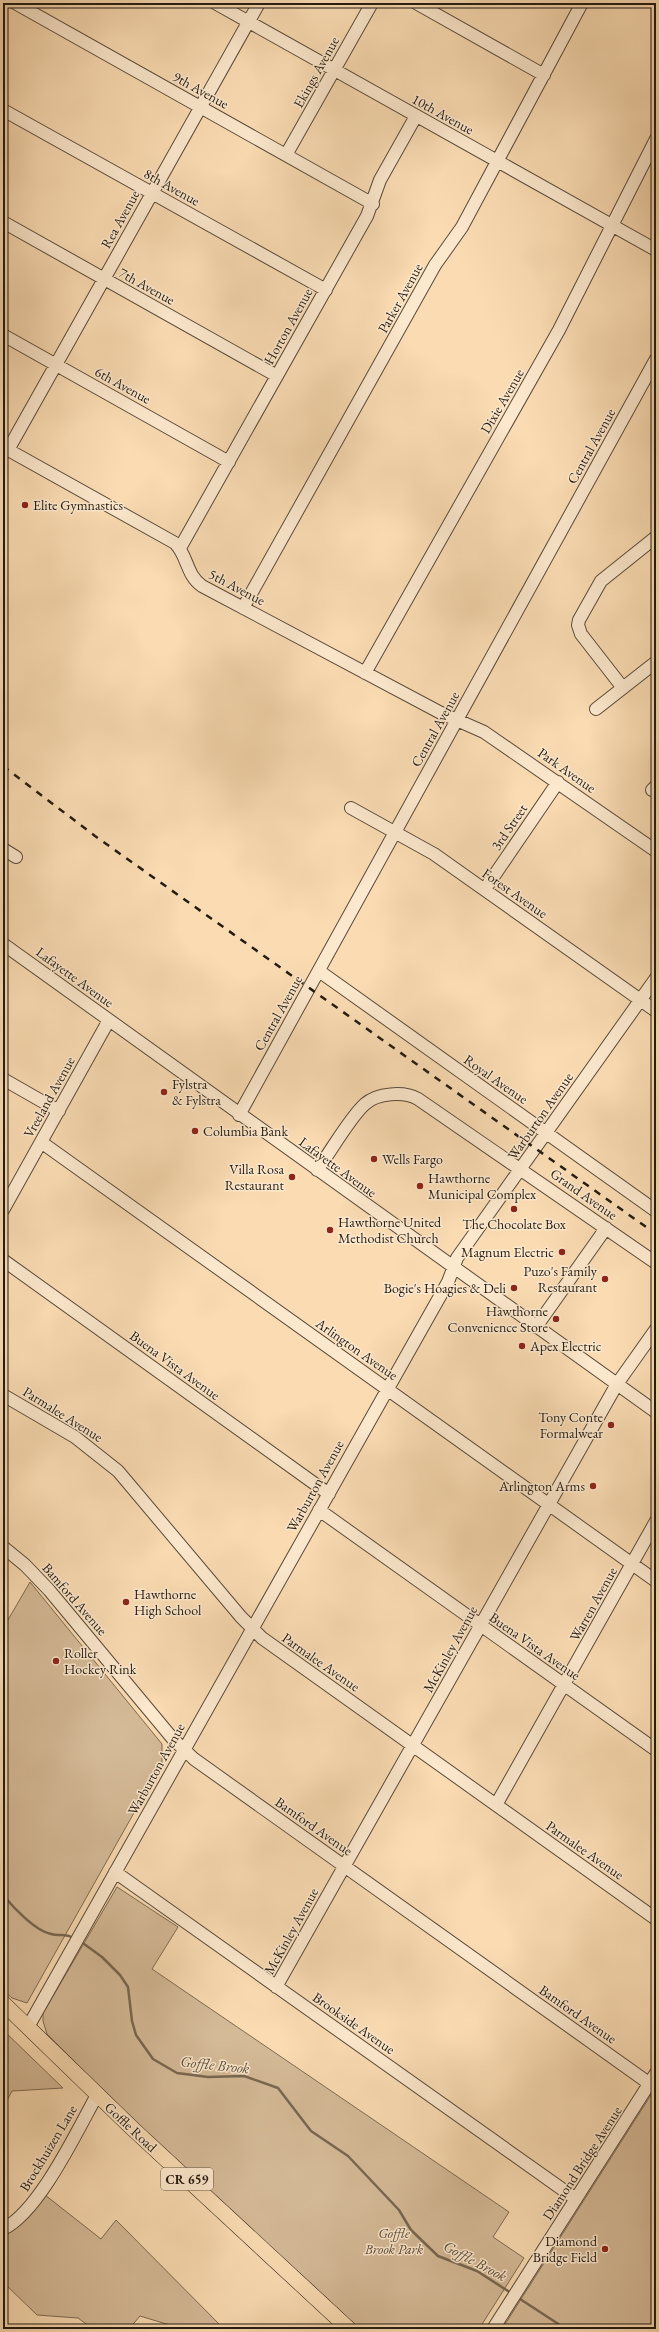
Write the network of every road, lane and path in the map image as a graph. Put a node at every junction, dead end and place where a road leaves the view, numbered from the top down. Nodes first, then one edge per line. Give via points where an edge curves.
1 (15, 3) edge
2 (215, 3) edge
3 (259, 3) edge
4 (372, 3) edge
5 (416, 3) edge
6 (582, 3) edge
7 (248, 22) junction
8 (335, 70) junction
9 (544, 75) junction
10 (200, 107) junction
11 (3, 110) edge
12 (416, 116) junction
13 (656, 138) edge
14 (286, 155) junction
15 (498, 161) junction
16 (152, 193) junction
17 (373, 204) junction
18 (3, 222) edge
19 (613, 226) junction
20 (656, 250) edge
21 (104, 279) junction
22 (326, 290) junction
23 (3, 335) edge
24 (656, 359) edge
25 (56, 365) junction
26 (277, 376) junction
27 (6, 449) edge
28 (229, 462) junction
29 (656, 537) edge
30 (180, 548) junction
31 (243, 608) junction
32 (656, 662) edge
33 (365, 673) junction
34 (623, 688) junction
35 (596, 708) dead end
36 (457, 719) junction
37 (558, 782) junction
38 (351, 808) dead end
39 (395, 832) junction
40 (3, 849) edge
41 (656, 851) edge
42 (16, 858) dead end
43 (485, 889) junction
44 (3, 944) edge
45 (318, 971) junction
46 (656, 978) edge
47 (640, 1000) junction
48 (656, 1011) edge
49 (109, 1020) junction
50 (3, 1079) edge
51 (59, 1111) junction
52 (240, 1115) junction
53 (546, 1133) junction
54 (41, 1142) junction
55 (317, 1170) junction
56 (520, 1171) junction
57 (3, 1210) edge
58 (656, 1212) edge
59 (606, 1228) junction
60 (3, 1260) edge
61 (656, 1263) edge
62 (453, 1268) junction
63 (536, 1328) junction
64 (656, 1329) edge
65 (616, 1384) junction
66 (388, 1389) junction
67 (3, 1395) edge
68 (656, 1412) edge
69 (329, 1494) junction
70 (549, 1504) junction
71 (319, 1510) junction
72 (656, 1521) edge
73 (3, 1547) edge
74 (632, 1564) junction
75 (656, 1580) edge
76 (480, 1625) junction
77 (252, 1629) junction
78 (564, 1685) junction
79 (413, 1746) junction
80 (184, 1750) junction
81 (656, 1750) edge
82 (496, 1805) junction
83 (345, 1866) junction
84 (115, 1872) junction
85 (656, 1919) edge
86 (276, 1987) junction
87 (3, 2003) edge
88 (28, 2027) junction
89 (653, 2079) edge
90 (97, 2095) junction
91 (576, 2199) junction
92 (3, 2229) edge
93 (349, 2329) edge
94 (493, 2329) edge

1 - 10 street, 9th Avenue
2 - 7 street, 10th Avenue
3 - 7 street, Rea Avenue
4 - 8 street, Ekings Avenue
5 - 9 street
6 - 9 street, Parker Avenue
7 - 8 street, 10th Avenue
7 - 10 street, Rea Avenue
8 - 12 street, 10th Avenue
8 - 14 street, Ekings Avenue
9 - 15 street, Parker Avenue
10 - 14 street, 9th Avenue
10 - 16 street, Rea Avenue
11 - 16 street, 8th Avenue
12 - 15 street, 10th Avenue
12 - 17 street, Horton Avenue via 380,180
13 - 19 street, Dixie Avenue
14 - 17 street, 9th Avenue
15 - 19 street, 10th Avenue
15 - 31 street, Parker Avenue via 462,227 435,265
16 - 21 street, Rea Avenue
16 - 22 street, 8th Avenue
17 - 22 street, Horton Avenue
18 - 21 street, 7th Avenue
19 - 20 street, 10th Avenue
19 - 33 street, Dixie Avenue via 559,330
21 - 25 street, Rea Avenue
21 - 26 street, 7th Avenue
22 - 26 street, Horton Avenue
23 - 25 street, 6th Avenue
24 - 36 street, Central Avenue
25 - 27 street, Rea Avenue
25 - 28 street, 6th Avenue
26 - 28 street, Horton Avenue
27 - 30 street
28 - 30 street, Horton Avenue
29 - 34 street via 601,581 578,620 581,634
30 - 31 street, 5th Avenue via 194,580
31 - 33 street, 5th Avenue
32 - 34 street
33 - 36 street, 5th Avenue
34 - 35 street
36 - 37 street, Park Avenue via 496,739
36 - 39 street, Central Avenue
37 - 41 street, Park Avenue
37 - 43 street, 3rd Street
38 - 39 street, Forest Avenue
39 - 43 street, Forest Avenue via 434,854
39 - 45 street, Central Avenue
40 - 42 street
43 - 47 street, Forest Avenue
44 - 49 street, Lafayette Avenue
45 - 52 street, Central Avenue
45 - 53 street, Royal Avenue
46 - 47 street, Warburton Avenue
47 - 48 street, Forest Avenue
47 - 53 street, Warburton Avenue
49 - 51 street, Vreeland Avenue
49 - 52 street, Lafayette Avenue
50 - 51 street
51 - 54 street, Vreeland Avenue
52 - 55 street, Lafayette Avenue
53 - 56 street, Warburton Avenue
53 - 58 street, Royal Avenue
54 - 57 street, Vreeland Avenue
54 - 66 street, Arlington Avenue
55 - 56 street, Grand Avenue via 365,1104 391,1095 407,1094 418,1099
55 - 62 street, Lafayette Avenue
56 - 59 street, Grand Avenue via 541,1182
56 - 62 street, Warburton Avenue via 457,1258
59 - 61 street, Grand Avenue
59 - 63 street
60 - 69 street, Buena Vista Avenue
62 - 63 street, Lafayette Avenue
62 - 66 street, Warburton Avenue via 448,1282
63 - 65 street, Lafayette Avenue
64 - 65 street, McKinley Avenue
65 - 68 street, Lafayette Avenue
65 - 70 street, McKinley Avenue
66 - 69 street, Warburton Avenue
66 - 70 street, Arlington Avenue
67 - 77 street, Parmalee Avenue via 75,1437 118,1471
69 - 71 street, Warburton Avenue
70 - 74 street, Arlington Avenue
70 - 76 street, McKinley Avenue
71 - 76 street, Buena Vista Avenue
71 - 77 street, Warburton Avenue
72 - 74 street, Warren Avenue
73 - 80 street, Bamford Avenue via 50,1590
74 - 75 street, Arlington Avenue
74 - 78 street, Warren Avenue
76 - 78 street, Buena Vista Avenue
76 - 79 street, McKinley Avenue
77 - 79 street, Parmalee Avenue
77 - 80 street, Warburton Avenue
78 - 81 street, Buena Vista Avenue
78 - 82 street, Warren Avenue
79 - 82 street, Parmalee Avenue
79 - 83 street, McKinley Avenue
80 - 83 street, Bamford Avenue
80 - 84 street, Warburton Avenue
82 - 85 street, Parmalee Avenue
83 - 86 street, McKinley Avenue
83 - 89 street, Bamford Avenue
84 - 86 street, Brookside Avenue
84 - 88 street, Warburton Avenue
86 - 91 street, Brookside Avenue
87 - 88 main road, Goffle Road / CR 659
88 - 90 main road, Goffle Road / CR 659
89 - 91 street, Diamond Bridge Avenue
90 - 92 street, Brockhuizen Lane via 44,2187 22,2217
90 - 93 main road, Goffle Road / CR 659
91 - 94 street, Diamond Bridge Avenue

